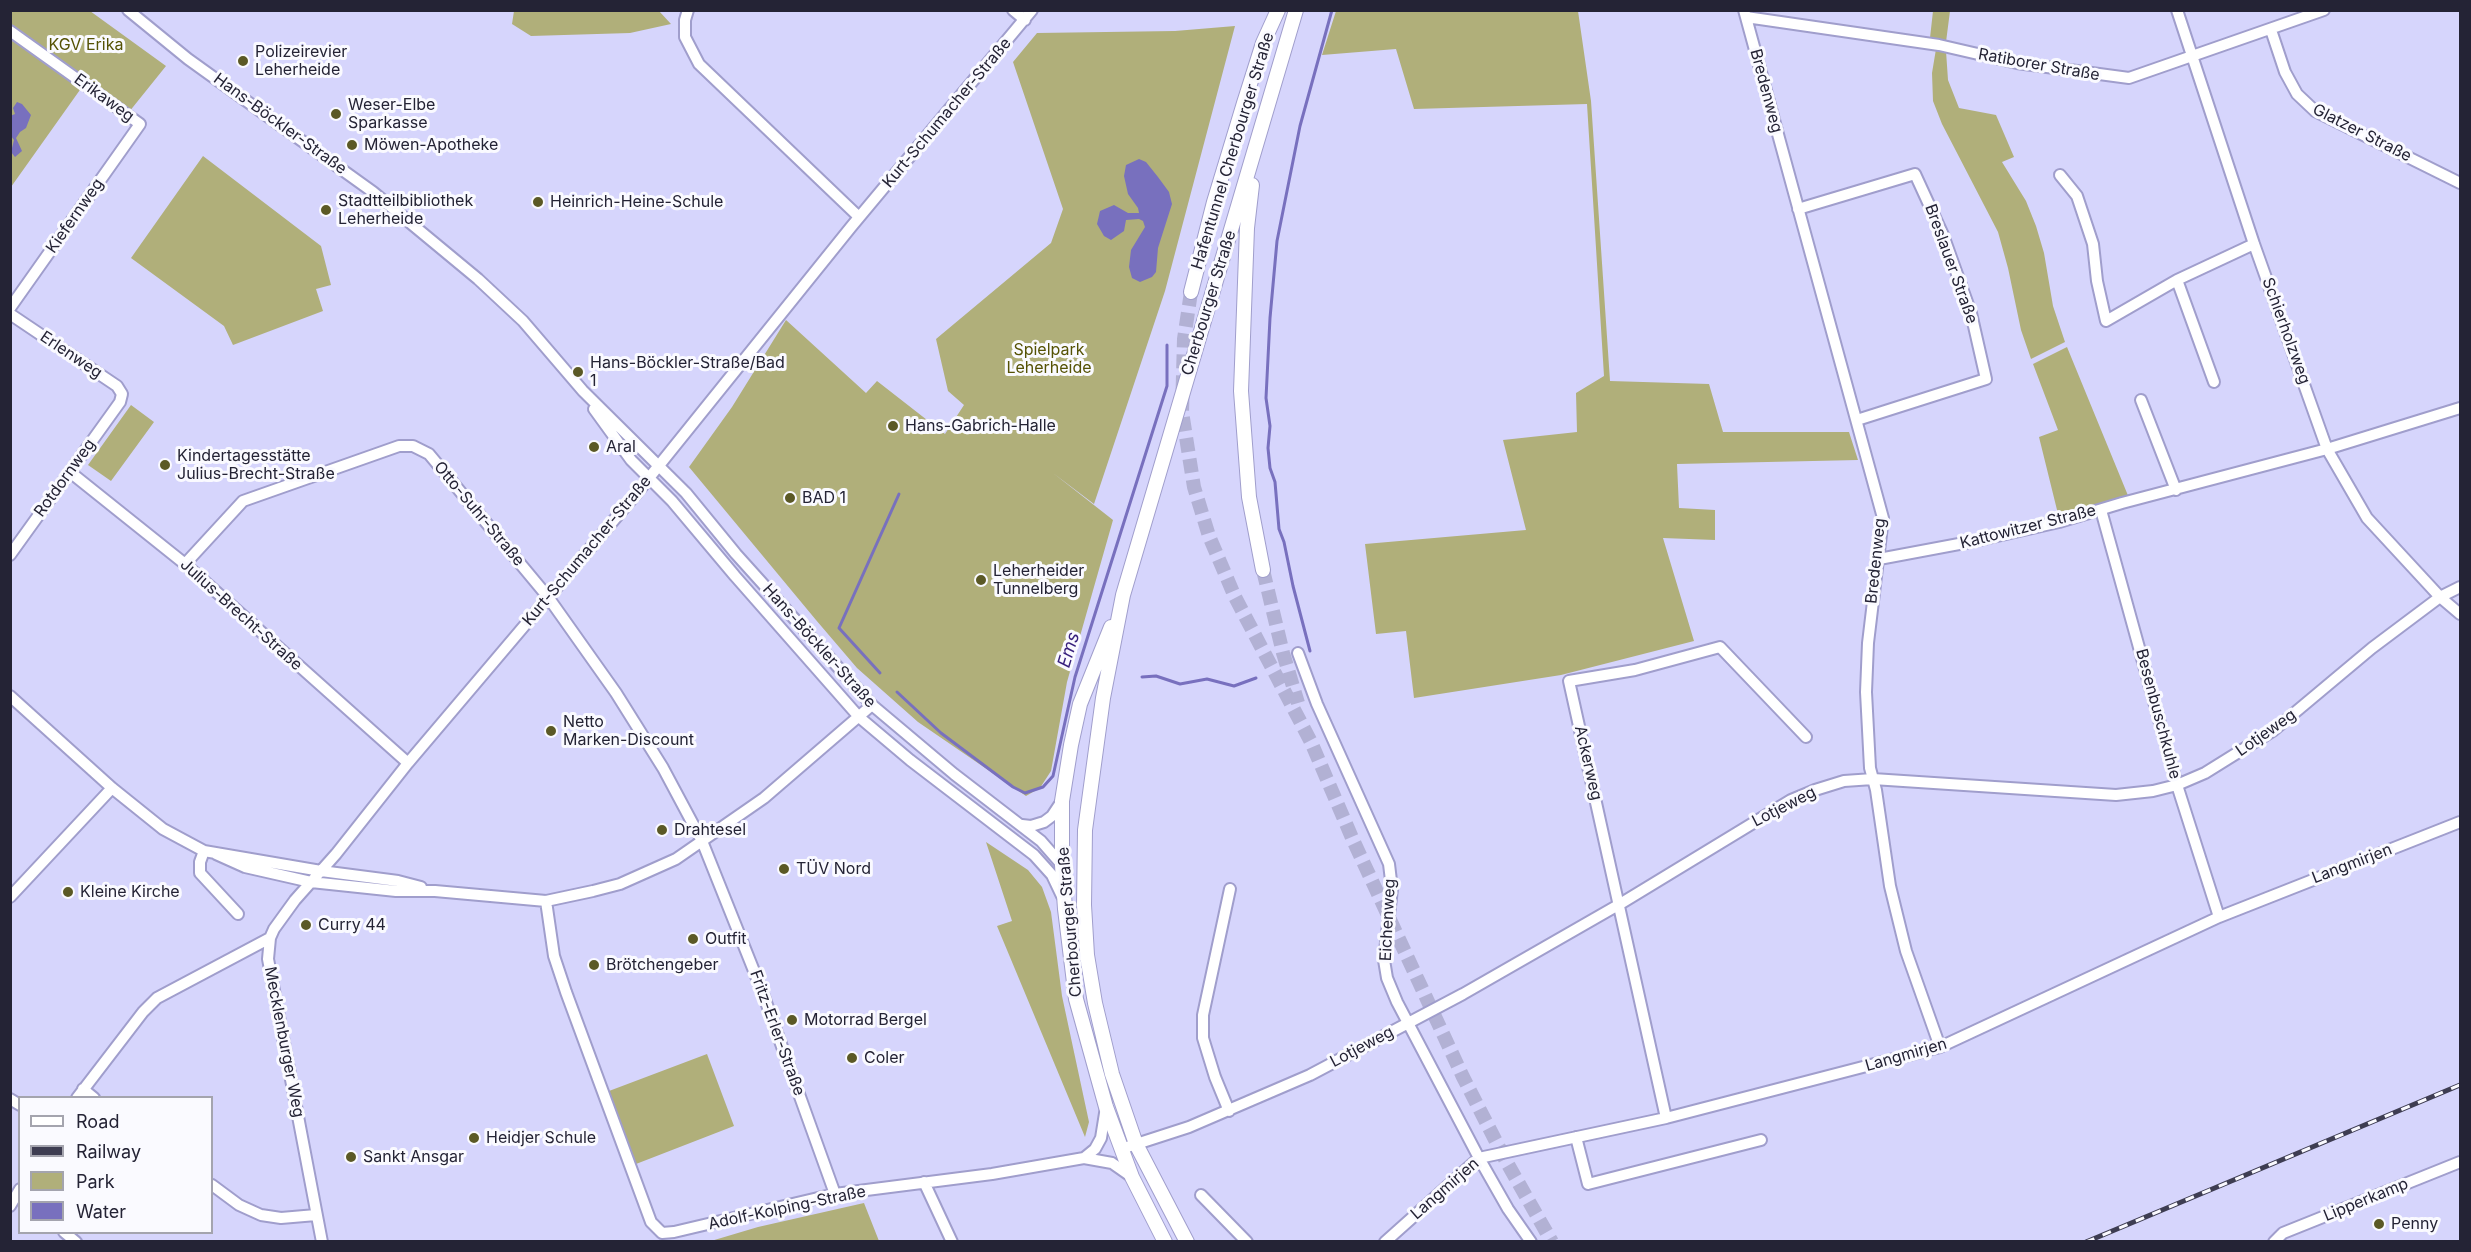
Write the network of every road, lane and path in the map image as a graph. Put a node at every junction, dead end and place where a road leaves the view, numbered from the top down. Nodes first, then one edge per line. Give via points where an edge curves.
1 (128, 10) edge
2 (688, 10) edge
3 (1013, 10) edge
4 (1032, 10) edge
5 (1278, 10) edge
6 (1296, 10) edge
7 (2177, 10) edge
8 (2324, 10) edge
9 (1745, 14) edge
10 (1025, 20) junction
11 (2271, 30) junction
12 (10, 31) edge
13 (2192, 57) junction
14 (140, 124) joint
15 (1256, 147) junction
16 (2060, 175) dead end
17 (2460, 183) edge
18 (1798, 208) junction
19 (859, 217) junction
20 (2254, 244) junction
21 (2178, 280) junction
22 (1191, 292) tunnel mouth
23 (10, 308) edge
24 (10, 314) edge
25 (2214, 382) dead end
26 (583, 391) junction
27 (2141, 400) dead end
28 (120, 402) joint
29 (2460, 408) edge
30 (1857, 420) junction
31 (2328, 449) junction
32 (659, 466) junction
33 (70, 472) junction
34 (649, 478) junction
35 (2176, 490) junction
36 (2101, 510) junction
37 (10, 555) edge
38 (1879, 559) junction
39 (185, 564) junction
40 (1263, 570) tunnel mouth
41 (2460, 587) edge
42 (1124, 595) junction
43 (548, 597) junction
44 (2440, 597) junction
45 (2460, 614) edge
46 (1298, 653) dead end
47 (10, 696) edge
48 (872, 705) junction
49 (859, 717) junction
50 (1806, 737) dead end
51 (408, 764) junction
52 (1873, 779) junction
53 (2177, 785) junction
54 (112, 788) junction
55 (1062, 801) junction
56 (2460, 822) edge
57 (1022, 825) junction
58 (702, 842) junction
59 (210, 852) junction
60 (1084, 854) junction
61 (1043, 863) junction
62 (1062, 865) junction
63 (321, 871) junction
64 (311, 882) junction
65 (1230, 889) dead end
66 (435, 891) junction
67 (10, 897) edge
68 (546, 901) junction
69 (1620, 904) junction
70 (1083, 905) junction
71 (1065, 909) junction
72 (238, 914) dead end
73 (2219, 917) junction
74 (270, 938) junction
75 (1406, 1023) junction
76 (1940, 1047) junction
77 (80, 1094) edge
78 (1106, 1107) junction
79 (1229, 1111) junction
80 (1665, 1118) junction
81 (1576, 1137) junction
82 (1761, 1140) dead end
83 (1136, 1144) junction
84 (1121, 1149) junction
85 (1084, 1158) junction
86 (1479, 1158) junction
87 (2460, 1162) edge
88 (1132, 1177) junction
89 (924, 1182) junction
90 (213, 1186) edge
91 (835, 1194) junction
92 (1201, 1196) dead end
93 (316, 1215) junction
94 (322, 1242) edge
95 (952, 1242) edge
96 (1166, 1242) edge
97 (1187, 1242) edge
98 (1247, 1242) edge
99 (1385, 1242) edge
100 (1531, 1242) edge
101 (2274, 1242) edge

1 - 26 street, Hans-Böckler-Straße via 431,238 523,321
2 - 19 street via 686,38 699,64
3 - 10 street
4 - 10 street, Kurt-Schumacher-Straße
5 - 22 main road, Hafentunnel Cherbourger Straße via 1244,104
6 - 15 main road, Cherbourger Straße
7 - 13 street, Schierholzweg
8 - 11 street, Ratiborer Straße
9 - 13 street, Ratiborer Straße via 2111,77 2140,76
9 - 18 street, Bredenweg
10 - 19 street, Kurt-Schumacher-Straße
11 - 13 street, Ratiborer Straße
11 - 17 street, Glatzer Straße via 2293,87 2315,111
12 - 14 street, Erikaweg
13 - 20 street, Schierholzweg
14 - 23 street, Kiefernweg
15 - 40 main road, Hafentunnel Cherbourger Straße via 1247,228 1241,391 1248,488
15 - 42 main road, Cherbourger Straße
16 - 21 street via 2077,196 2093,244 2106,321
18 - 30 street, Bredenweg
18 - 30 street, Breslauer Straße via 1916,174 1971,313 1986,379
19 - 32 street, Kurt-Schumacher-Straße
20 - 21 street
20 - 31 street, Schierholzweg
21 - 25 street
24 - 28 street, Erlenweg via 117,386 123,394
26 - 32 street, Hans-Böckler-Straße
26 - 34 street, Hans-Böckler-Straße via 631,460
27 - 35 street
28 - 33 street, Rotdornweg
29 - 31 street, Kattowitzer Straße
30 - 38 street, Bredenweg via 1883,518
31 - 35 street, Kattowitzer Straße
31 - 44 street, Schierholzweg via 2367,518
32 - 34 street, Kurt-Schumacher-Straße
32 - 48 street, Hans-Böckler-Straße
33 - 37 street, Rotdornweg
33 - 39 street, Julius-Brecht-Straße
34 - 43 street, Kurt-Schumacher-Straße
34 - 49 street, Hans-Böckler-Straße
35 - 36 street, Kattowitzer Straße
36 - 38 street, Kattowitzer Straße via 1996,537
36 - 53 street, Besenbuschkuhle
38 - 52 street, Bredenweg via 1867,655
39 - 43 street, Otto-Suhr-Straße via 243,501 399,446 413,446 429,454
39 - 51 street, Julius-Brecht-Straße
41 - 44 street, Lotjeweg
42 - 55 main road, Cherbourger Straße via 1080,704
42 - 60 main road, Cherbourger Straße via 1096,742
43 - 51 street, Kurt-Schumacher-Straße
43 - 58 street, Fritz-Erler-Straße via 628,712
44 - 45 street, Schierholzweg
44 - 53 street, Lotjeweg via 2274,730 2205,773
46 - 75 street, Eichenweg via 1389,864 1392,889 1385,970
47 - 54 street
48 - 49 street
48 - 57 street, Hans-Böckler-Straße
49 - 58 street via 764,798
49 - 61 street, Hans-Böckler-Straße
50 - 69 street, Ackerweg via 1720,647 1635,670 1569,681
51 - 63 street, Kurt-Schumacher-Straße
52 - 53 street, Lotjeweg via 2116,795
52 - 69 street, Lotjeweg via 1844,781 1791,800
52 - 76 street, Bredenweg via 1890,886 1906,951
53 - 73 street, Besenbuschkuhle
54 - 59 street via 163,829
54 - 67 street
55 - 57 street via 1044,822
55 - 62 main road, Cherbourger Straße
56 - 73 street, Langmirjen
57 - 62 street, Hans-Böckler-Straße
58 - 68 street via 668,864 620,884
58 - 91 street, Fritz-Erler-Straße via 762,991
59 - 63 street
59 - 64 street via 245,867
59 - 72 street via 200,862 200,873
60 - 62 main road
60 - 70 main road, Cherbourger Straße
61 - 62 street
61 - 71 street, Hans-Böckler-Straße via 1060,890
62 - 70 main road via 1077,885
62 - 71 main road, Cherbourger Straße
63 - 64 street, Kurt-Schumacher-Straße
63 - 66 street via 398,881
64 - 66 street
64 - 74 street
65 - 79 street via 1203,1015 1203,1038
66 - 68 street
68 - 91 street, Adolf-Kolping-Straße via 554,956 651,1222 662,1233 674,1233
69 - 75 street, Lotjeweg
69 - 80 street, Ackerweg
70 - 83 main road, Cherbourger Straße via 1095,1003 1112,1074
71 - 78 main road, Cherbourger Straße via 1076,999
73 - 76 street, Langmirjen
74 - 77 street via 157,998
74 - 93 street, Mecklenburger Weg via 268,959
75 - 79 street, Lotjeweg via 1310,1075
75 - 86 street, Eichenweg
76 - 80 street, Langmirjen
78 - 84 main road, Cherbourger Straße
78 - 85 street via 1101,1138
79 - 83 street, Lotjeweg
80 - 81 street, Langmirjen
81 - 82 street via 1588,1184
81 - 86 street, Langmirjen
83 - 84 street, Lotjeweg
83 - 97 main road, Cherbourger Straße
84 - 88 main road, Cherbourger Straße
85 - 88 street, Adolf-Kolping-Straße via 1112,1163
85 - 89 street, Adolf-Kolping-Straße
86 - 99 street, Langmirjen
86 - 100 street, Eichenweg
87 - 101 street, Lipperkamp via 2283,1233
88 - 96 main road, Cherbourger Straße
89 - 91 street, Adolf-Kolping-Straße
89 - 95 street
90 - 93 street via 261,1215
92 - 98 street
93 - 94 street, Mecklenburger Weg

